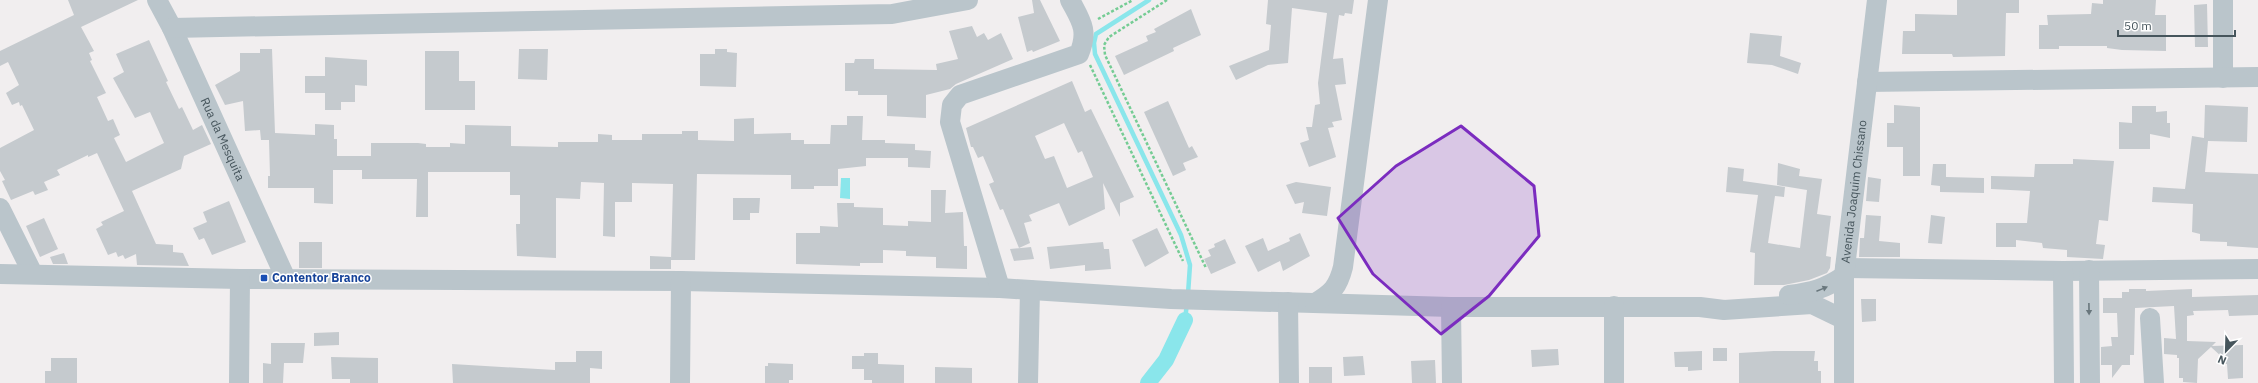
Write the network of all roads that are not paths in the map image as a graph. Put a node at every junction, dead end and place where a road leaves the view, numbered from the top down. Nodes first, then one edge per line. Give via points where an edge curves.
1 (157, 0) edge
2 (968, 0) edge
3 (1070, 0) edge
4 (1378, 0) edge
5 (1877, 0) edge
6 (2223, 0) edge
7 (172, 28) junction
8 (2258, 77) edge
9 (2223, 78) junction
10 (1867, 82) junction
11 (0, 208) edge
12 (1343, 267) junction
13 (2258, 269) edge
14 (2089, 270) junction
15 (2063, 271) junction
16 (1844, 272) junction
17 (0, 274) edge
18 (33, 274) junction
19 (240, 279) junction
20 (286, 279) junction
21 (681, 281) junction
22 (1000, 288) junction
23 (1030, 290) junction
24 (1288, 302) junction
25 (1315, 303) junction
26 (1372, 304) junction
27 (1614, 306) junction
28 (1451, 307) junction
29 (1700, 307) junction
30 (2150, 318) dead end
31 (1843, 319) junction
32 (239, 383) edge
33 (680, 383) edge
34 (1028, 383) edge
35 (1289, 383) edge
36 (1452, 383) edge
37 (1614, 383) edge
38 (1844, 383) edge
39 (2064, 383) edge
40 (2090, 383) edge
41 (2154, 383) edge

1 - 7 street, Rua da Mesquita
2 - 7 street via 892,14
3 - 22 street via 1084,27 1084,42 1079,54 960,95 952,105 950,122
4 - 12 street
5 - 10 street, Avenida Joaquim Chissano
6 - 9 street
7 - 20 street, Rua da Mesquita
8 - 9 street
9 - 10 street
10 - 16 street, Avenida Joaquim Chissano
11 - 18 street
12 - 25 street via 1339,281 1330,294
12 - 26 street via 1345,281 1355,294
13 - 14 street
14 - 15 street
14 -> 40 street
15 - 16 street
15 - 39 street
29 -> 16 street via 1722,301 1813,292 1829,286
16 - 31 street, Avenida Joaquim Chissano
17 - 18 street
18 - 19 street
19 - 20 street
19 - 32 street
20 - 21 street
21 - 22 street
21 - 33 street
22 - 23 street
23 - 24 street via 1171,299
23 - 34 street
24 - 25 street
24 - 35 street
25 - 26 street
26 - 28 street
27 - 28 street
27 - 29 street
27 - 37 street
28 - 36 street
29 - 31 street via 1724,310 1812,304
30 - 41 street
31 - 38 street, Avenida Joaquim Chissano

